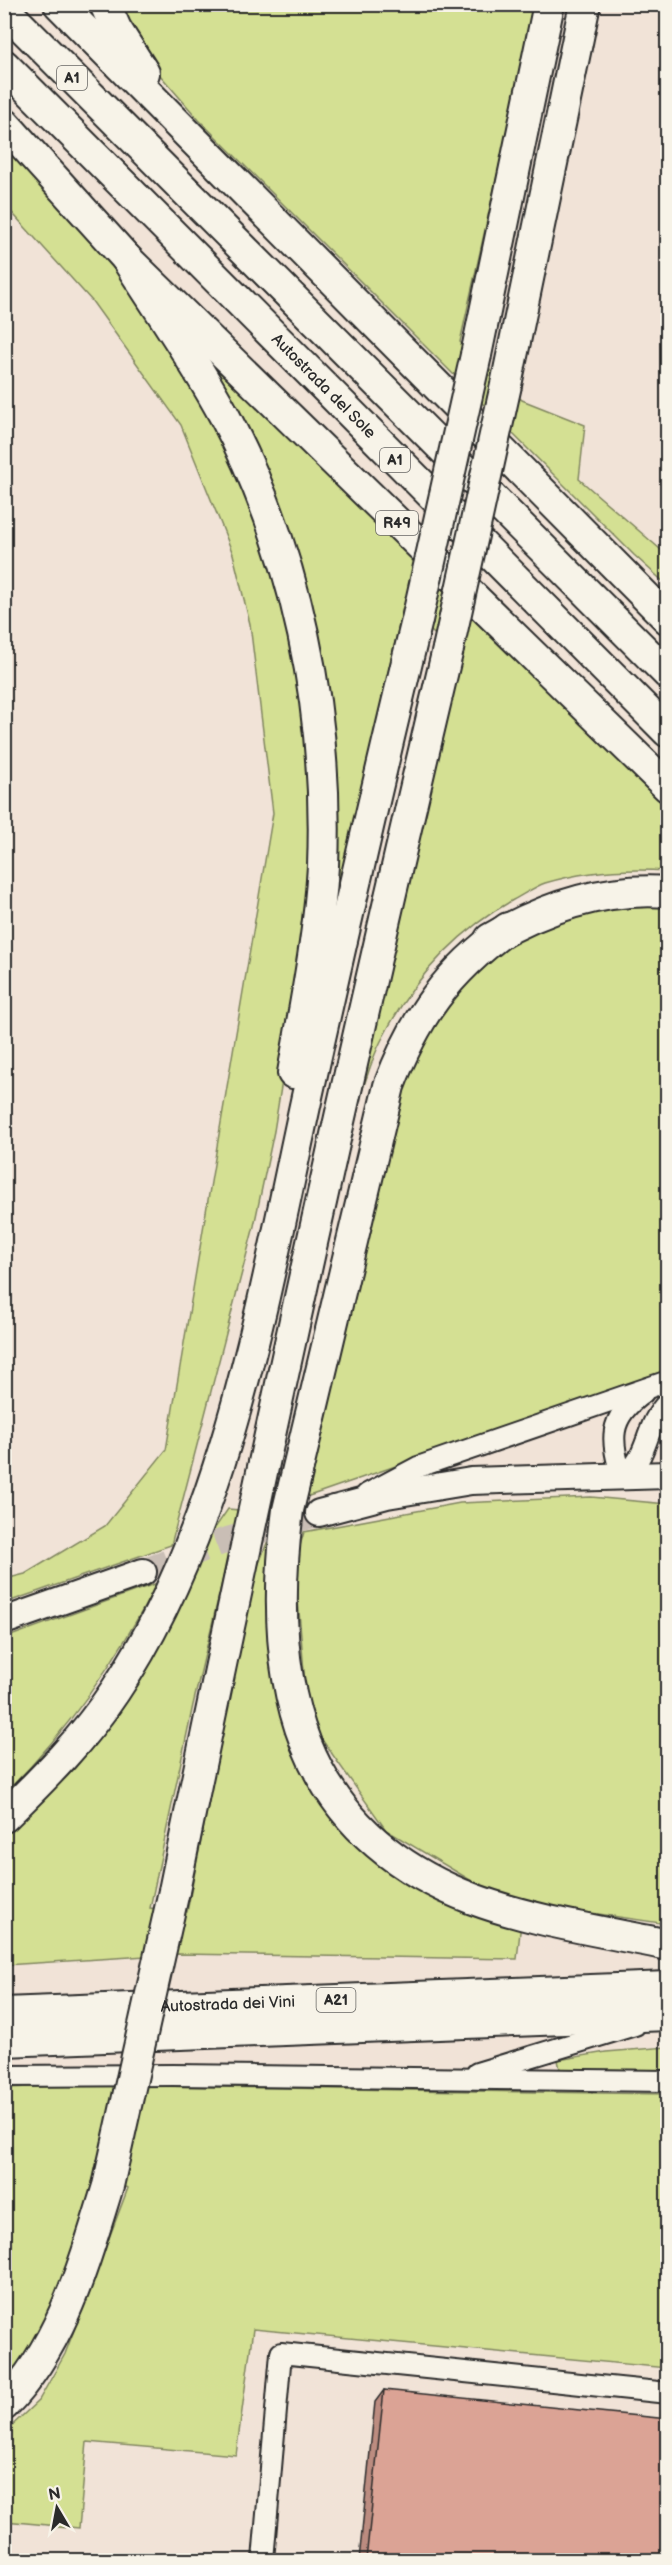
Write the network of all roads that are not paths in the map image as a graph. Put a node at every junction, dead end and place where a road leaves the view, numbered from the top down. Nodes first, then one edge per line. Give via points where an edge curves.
1 (59, 4) edge
2 (105, 4) edge
3 (549, 4) edge
4 (585, 4) edge
5 (4, 9) edge
6 (4, 65) edge
7 (4, 123) edge
8 (273, 223) junction
9 (126, 258) junction
10 (668, 619) edge
11 (668, 675) edge
12 (668, 732) edge
13 (668, 788) edge
14 (668, 891) edge
15 (508, 928) junction
16 (661, 1383) edge
17 (668, 1402) edge
18 (228, 1432) junction
19 (270, 1434) junction
20 (668, 1475) edge
21 (621, 1478) junction
22 (668, 1491) edge
23 (351, 1504) junction
24 (319, 1513) tunnel mouth
25 (142, 1572) tunnel mouth
26 (4, 1621) edge
27 (4, 1817) edge
28 (668, 1945) edge
29 (667, 2006) edge
30 (4, 2013) edge
31 (4, 2041) edge
32 (4, 2076) edge
33 (460, 2078) junction
34 (668, 2081) edge
35 (668, 2393) edge
36 (4, 2405) edge
37 (262, 2560) edge

1 - 8 highway
2 - 8 highway via 144,73 199,132
3 - 18 highway, bridge via 417,620 356,874 259,1314
4 - 19 highway, bridge via 448,649
5 - 11 highway, A1
6 - 12 highway, Autostrada del Sole / A1
7 - 9 highway, R49
8 - 10 highway
9 - 13 highway, R49
9 - 18 highway via 202,375 260,493 304,633 316,707 324,825 315,940 285,1117 238,1333
14 - 15 highway via 578,901
15 - 19 highway via 443,973 411,1014 391,1051 342,1202 314,1312
15 - 28 highway via 467,960 432,1000 401,1054 389,1086 288,1510 281,1603 285,1674 299,1732 326,1784 362,1829 409,1867 435,1883 508,1911
16 - 21 street via 633,1401 617,1423 612,1435
16 - 23 street via 418,1467
17 - 21 street via 652,1421 641,1459
18 - 27 highway via 183,1563 142,1646 78,1741
19 - 36 highway, bridge via 108,2186 56,2332 23,2386
20 - 21 main road
21 - 22 main road
21 - 23 main road via 471,1481
23 - 24 main road
25 - 26 main road
29 - 30 highway, Autostrada dei Vini / A21
29 - 31 highway, Autostrada dei Vini / A21
29 - 33 street
32 - 33 street
33 - 34 street
35 - 37 street via 282,2354

